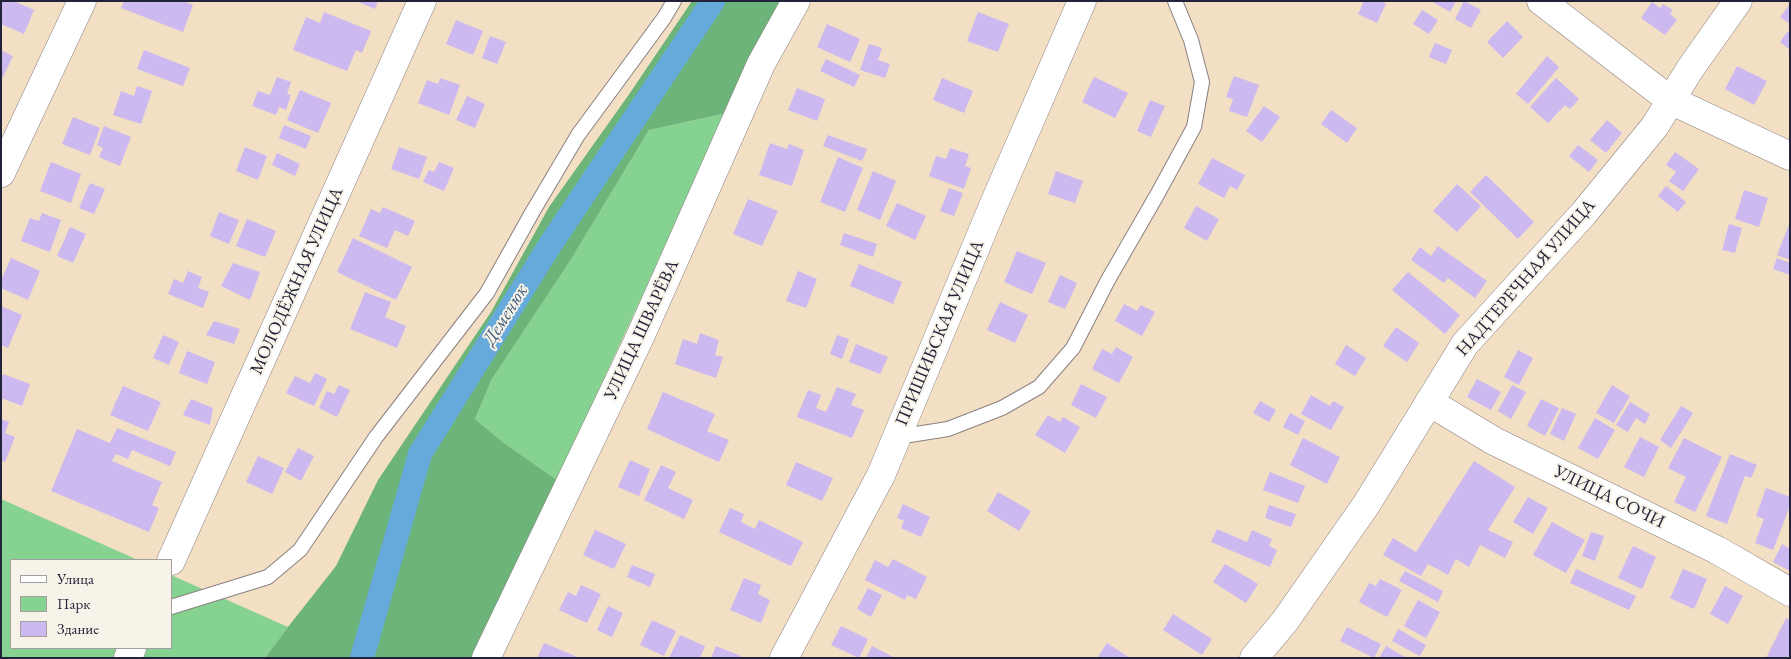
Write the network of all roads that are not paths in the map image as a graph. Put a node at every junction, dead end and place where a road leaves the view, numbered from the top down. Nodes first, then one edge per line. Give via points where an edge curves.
1 (82, 1) edge
2 (422, 1) edge
3 (674, 1) edge
4 (796, 1) edge
5 (1082, 1) edge
6 (1175, 1) edge
7 (1541, 1) edge
8 (1738, 1) edge
9 (1670, 100) junction
10 (1790, 156) edge
11 (1, 173) edge
12 (1429, 402) junction
13 (897, 437) junction
14 (172, 559) edge
15 (1790, 592) edge
16 (172, 607) edge
17 (486, 658) edge
18 (784, 658) edge
19 (1254, 658) edge

1 - 11 street
2 - 14 street, МОЛОДЁЖНАЯ УЛИЦА
3 - 16 lane via 578,135 487,294 376,437 300,550 268,577
4 - 17 street, УЛИЦА ШВАРЁВА via 761,64 640,337
5 - 13 street, ПРИШИБСКАЯ УЛИЦА
6 - 13 lane via 1191,40 1202,82 1194,127 1073,348 1039,387 1002,408 948,429
7 - 9 street
8 - 9 street, НАДТЕРЕЧНАЯ УЛИЦА
9 - 10 street
9 - 12 street, НАДТЕРЕЧНАЯ УЛИЦА via 1655,126 1584,213 1464,344
12 - 15 street, УЛИЦА СОЧИ via 1494,441 1717,550
12 - 19 street, НАДТЕРЕЧНАЯ УЛИЦА via 1366,505 1285,621
13 - 18 street, ПРИШИБСКАЯ УЛИЦА via 881,475

